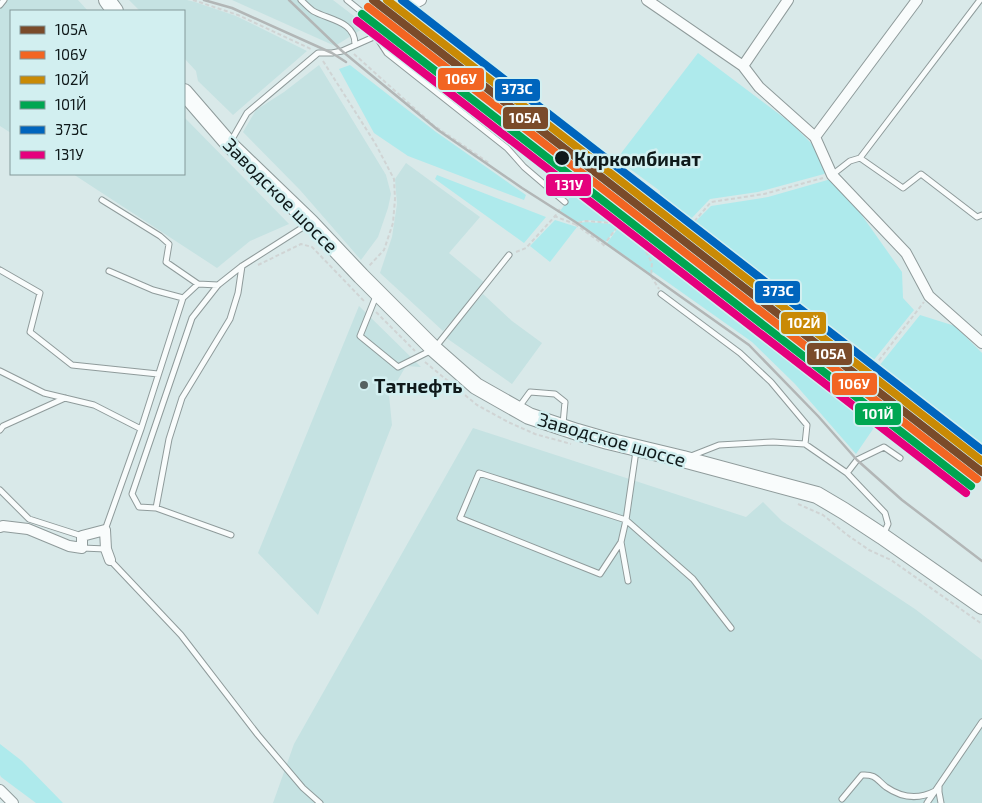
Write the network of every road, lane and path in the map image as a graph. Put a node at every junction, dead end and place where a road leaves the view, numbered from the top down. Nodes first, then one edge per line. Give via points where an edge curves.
1 (4, 0) edge
2 (193, 0) edge
3 (301, 0) edge
4 (347, 0) edge
5 (421, 0) edge
6 (647, 0) edge
7 (788, 0) edge
8 (917, 0) edge
9 (980, 0) edge
10 (0, 5) edge
11 (408, 7) junction
12 (384, 32) dead end
13 (376, 36) junction
14 (355, 44) junction
15 (348, 49) junction
16 (318, 53) junction
17 (743, 66) junction
18 (185, 93) edge
19 (815, 137) junction
20 (229, 144) junction
21 (860, 158) junction
22 (489, 163) dead end
23 (832, 175) junction
24 (102, 200) dead end
25 (565, 202) dead end
26 (982, 215) edge
27 (668, 216) junction
28 (310, 222) junction
29 (613, 223) dead end
30 (575, 224) junction
31 (618, 226) dead end
32 (686, 231) junction
33 (644, 233) dead end
34 (650, 237) dead end
35 (647, 240) dead end
36 (643, 246) dead end
37 (509, 255) joint
38 (242, 266) junction
39 (369, 267) dead end
40 (0, 270) edge
41 (110, 271) dead end
42 (198, 284) junction
43 (218, 284) junction
44 (378, 293) junction
45 (661, 294) joint
46 (929, 296) junction
47 (183, 298) junction
48 (982, 343) edge
49 (434, 349) junction
50 (873, 368) junction
51 (0, 371) edge
52 (158, 374) junction
53 (65, 398) junction
54 (517, 409) junction
55 (563, 427) junction
56 (141, 429) junction
57 (0, 430) edge
58 (805, 444) junction
59 (636, 448) junction
60 (982, 452) edge
61 (900, 458) dead end
62 (684, 459) junction
63 (847, 474) junction
64 (0, 490) edge
65 (156, 508) junction
66 (626, 520) junction
67 (1, 526) edge
68 (105, 530) junction
69 (231, 535) dead end
70 (82, 536) junction
71 (882, 536) junction
72 (621, 542) junction
73 (82, 548) junction
74 (106, 549) junction
75 (110, 560) joint
76 (628, 581) dead end
77 (982, 606) edge
78 (731, 628) dead end
79 (982, 722) edge
80 (939, 785) junction
81 (0, 790) edge
82 (935, 791) junction
83 (842, 799) dead end
84 (13, 803) edge
85 (320, 803) edge
86 (927, 803) edge
87 (941, 803) edge

1 - 10 lane
2 - 16 path via 238,15
3 - 14 lane via 312,10 341,22 352,31
4 - 13 lane via 363,13
5 - 11 street
6 - 17 street
7 - 17 street
8 - 19 street
9 - 21 lane
11 - 12 path
11 - 27 path via 438,36 544,119 606,154 647,188 654,203
13 - 14 lane
13 - 25 lane via 387,52 507,148
14 - 15 lane
15 - 16 lane
15 - 22 path via 433,124
16 - 20 lane via 247,113
16 - 39 path via 394,179 393,223 384,250
17 - 19 street via 759,87
18 - 20 main road, Заводское шоссе
19 - 23 street
20 - 28 main road, Заводское шоссе
21 - 23 lane via 850,161
21 - 26 lane via 903,188 921,174 978,217
23 - 32 path via 764,194 711,202
23 - 46 street via 906,253
24 - 42 lane via 160,236 169,244 166,262
27 - 32 path
27 - 34 path
28 - 38 lane
28 - 44 main road, Заводское шоссе
29 - 30 path via 586,221
30 - 31 path via 604,245
30 - 37 path via 554,216 526,248
32 - 50 path
33 - 35 path
36 - 45 path via 652,263 651,276
37 - 49 lane
38 - 43 lane
38 - 65 lane via 230,319 182,398 169,439
40 - 52 lane via 40,293 30,332 72,365
41 - 47 lane via 153,290
42 - 43 lane
42 - 47 lane
43 - 65 lane via 192,318 132,494 139,507
44 - 49 main road, Заводское шоссе
44 - 49 lane via 360,336 398,367
45 - 58 lane via 740,352 772,382 807,425
46 - 48 street
46 - 50 path
47 - 52 lane
49 - 54 main road, Заводское шоссе via 476,386
50 - 60 path
51 - 53 lane via 44,393
52 - 56 lane
53 - 56 lane via 94,405
53 - 57 lane
54 - 55 main road, Заводское шоссе
54 - 55 lane via 531,389 555,394 565,402
55 - 59 main road, Заводское шоссе
56 - 68 lane
58 - 62 lane via 719,445
58 - 63 lane
59 - 62 main road, Заводское шоссе
59 - 66 lane
61 - 63 lane via 884,447 857,460
62 - 71 main road, Заводское шоссе via 817,495
63 - 71 lane via 885,513 888,524
64 - 70 lane via 29,519
65 - 69 lane
66 - 72 lane
66 - 72 lane via 479,473 460,518 600,574
66 - 78 lane via 693,579
67 - 73 street via 28,529 68,546
68 - 70 street
68 - 74 street
70 - 73 street
71 - 77 main road, Заводское шоссе
72 - 76 lane
73 - 74 lane
74 - 75 street
75 - 85 lane via 181,635 258,735
79 - 80 lane
80 - 82 lane
80 - 87 lane
81 - 84 street
82 - 83 lane via 917,798 902,796 870,774 862,775
82 - 86 lane

